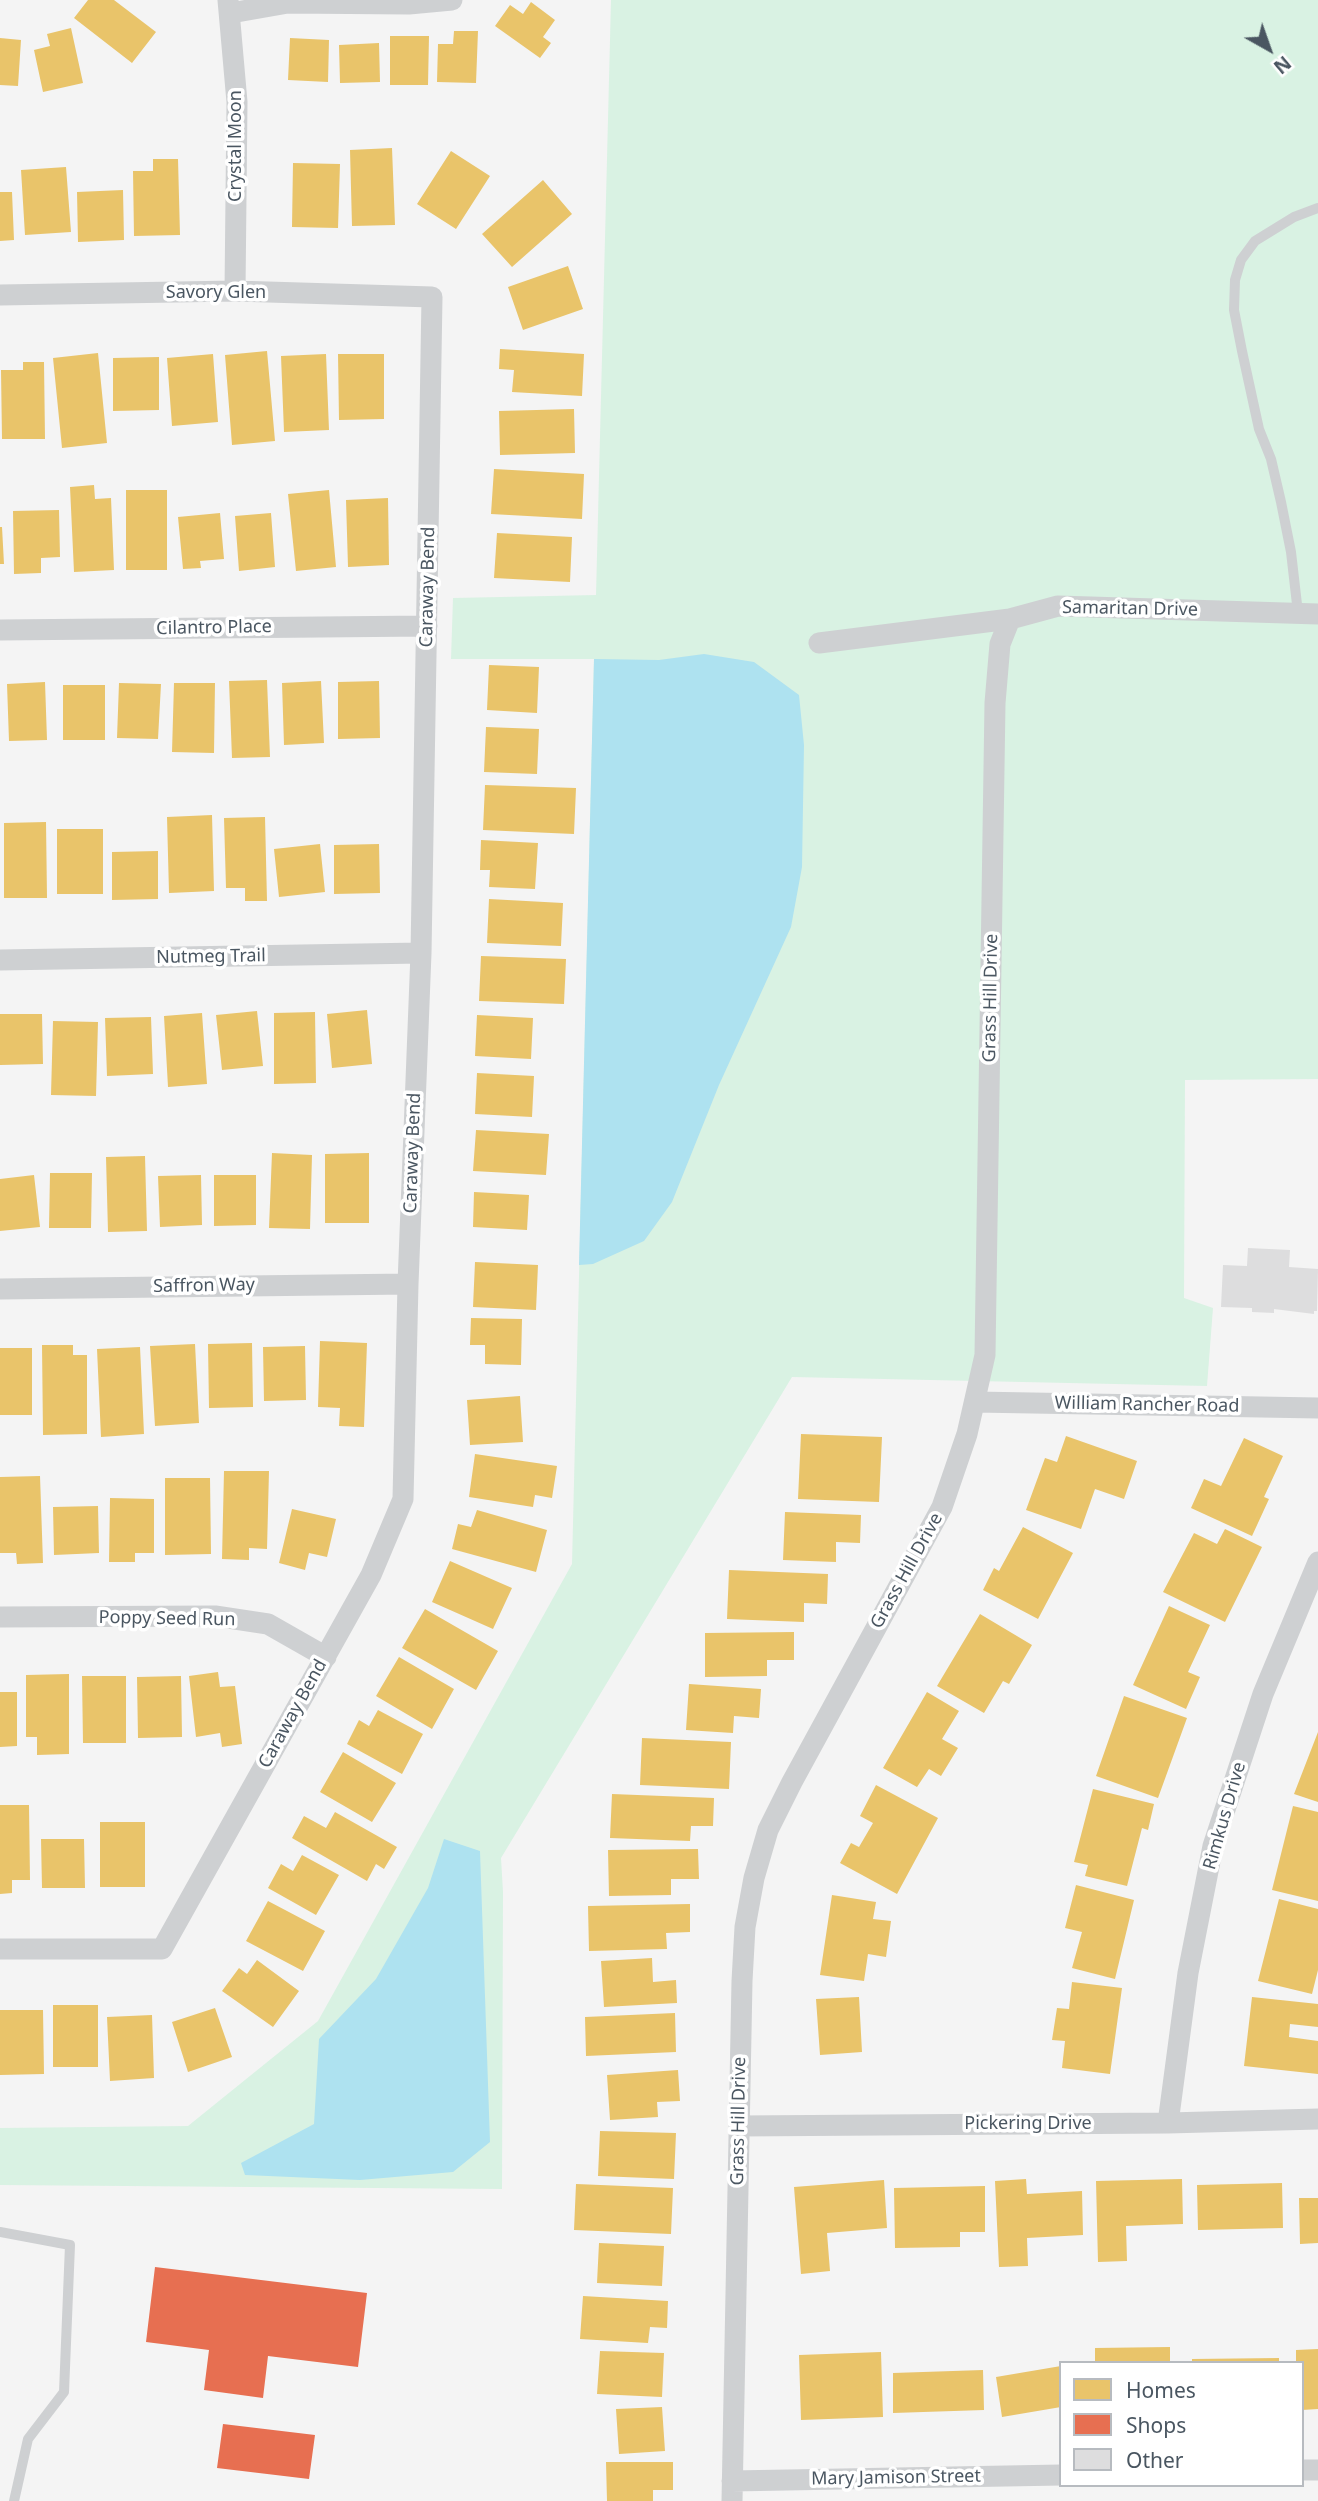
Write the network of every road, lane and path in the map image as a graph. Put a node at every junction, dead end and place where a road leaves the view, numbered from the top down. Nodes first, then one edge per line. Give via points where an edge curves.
1 (453, 0) edge
2 (230, 6) edge
3 (1318, 208) edge
4 (235, 291) junction
5 (0, 295) edge
6 (432, 297) joint
7 (1308, 613) edge
8 (1010, 620) junction
9 (427, 626) junction
10 (0, 630) edge
11 (819, 643) dead end
12 (421, 953) junction
13 (0, 960) edge
14 (408, 1284) junction
15 (0, 1289) edge
16 (975, 1402) junction
17 (1318, 1408) edge
18 (1318, 1562) edge
19 (0, 1618) edge
20 (326, 1657) junction
21 (0, 1949) edge
22 (1318, 2119) edge
23 (1168, 2123) junction
24 (738, 2126) junction
25 (0, 2232) edge
26 (1059, 2475) edge
27 (732, 2491) edge
28 (14, 2501) edge

1 - 2 street
2 - 4 street, Crystal Moon via 237,102
3 - 7 lane via 1255,241 1241,260 1235,279 1234,310 1259,429 1271,459
4 - 5 street, Savory Glen
4 - 6 street, Savory Glen
6 - 9 street, Caraway Bend
7 - 8 street, Samaritan Drive via 1058,606
8 - 11 street, Samaritan Drive
8 - 16 street, Grass Hill Drive via 1000,644 995,702 985,1355
9 - 10 street, Cilantro Place
9 - 12 street, Caraway Bend
12 - 13 street, Nutmeg Trail
12 - 14 street, Caraway Bend
14 - 15 street, Saffron Way
14 - 20 street, Caraway Bend via 403,1499 371,1575
16 - 17 street, William Rancher Road
16 - 24 street, Grass Hill Drive via 942,1507 768,1830 745,1927
18 - 23 street, Rimkus Drive via 1263,1694 1213,1846 1188,1973
19 - 20 street, Poppy Seed Run via 215,1616 268,1624
20 - 21 street, Caraway Bend via 162,1949
22 - 23 street, Pickering Drive
23 - 24 street, Pickering Drive
24 - 27 street, Grass Hill Drive
25 - 28 lane via 70,2245 64,2392 28,2439
26 - 27 street, Mary Jamison Street

